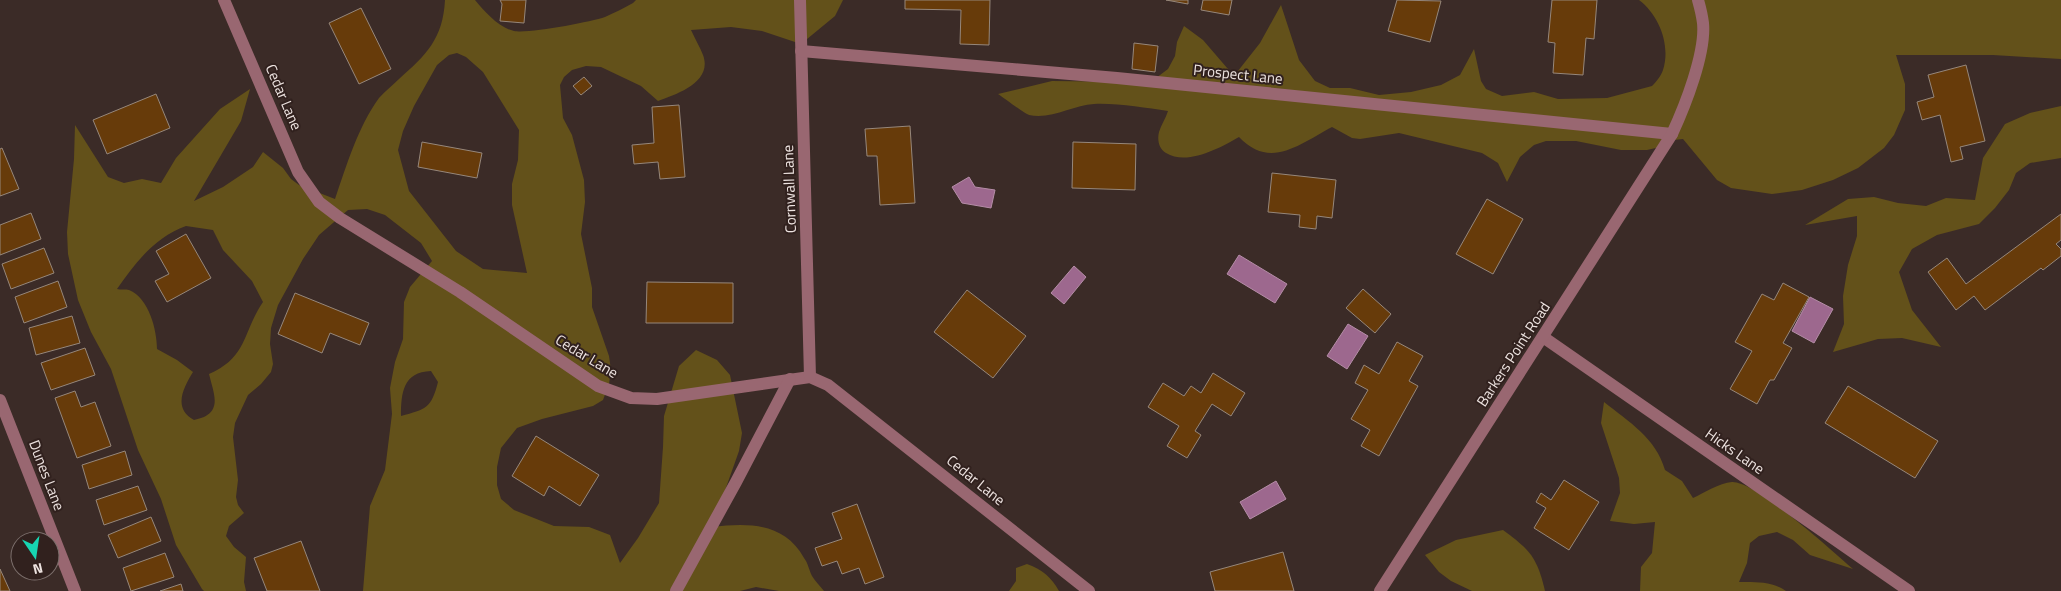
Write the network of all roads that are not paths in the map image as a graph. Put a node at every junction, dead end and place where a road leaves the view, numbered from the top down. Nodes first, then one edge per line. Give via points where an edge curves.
1 (224, 0) edge
2 (800, 0) edge
3 (1698, 0) edge
4 (801, 51) junction
5 (1672, 134) junction
6 (1543, 337) junction
7 (810, 377) junction
8 (790, 379) junction
9 (0, 400) edge
10 (75, 591) edge
11 (676, 591) edge
12 (1089, 591) edge
13 (1380, 591) edge
14 (1909, 591) edge

1 - 8 street, Cedar Lane via 298,172 319,202 340,218 460,292 598,386 631,398 658,399
2 - 4 street, Cornwall Lane
3 - 5 street, Barkers Point Road via 1703,36 1697,67
4 - 5 street, Prospect Lane via 1127,79
4 - 7 street, Cornwall Lane
5 - 6 street, Barkers Point Road
6 - 13 street, Barkers Point Road
6 - 14 street, Hicks Lane
7 - 8 street, Cedar Lane
7 - 12 street, Cedar Lane via 828,385 871,417
8 - 11 street
9 - 10 street, Dunes Lane

